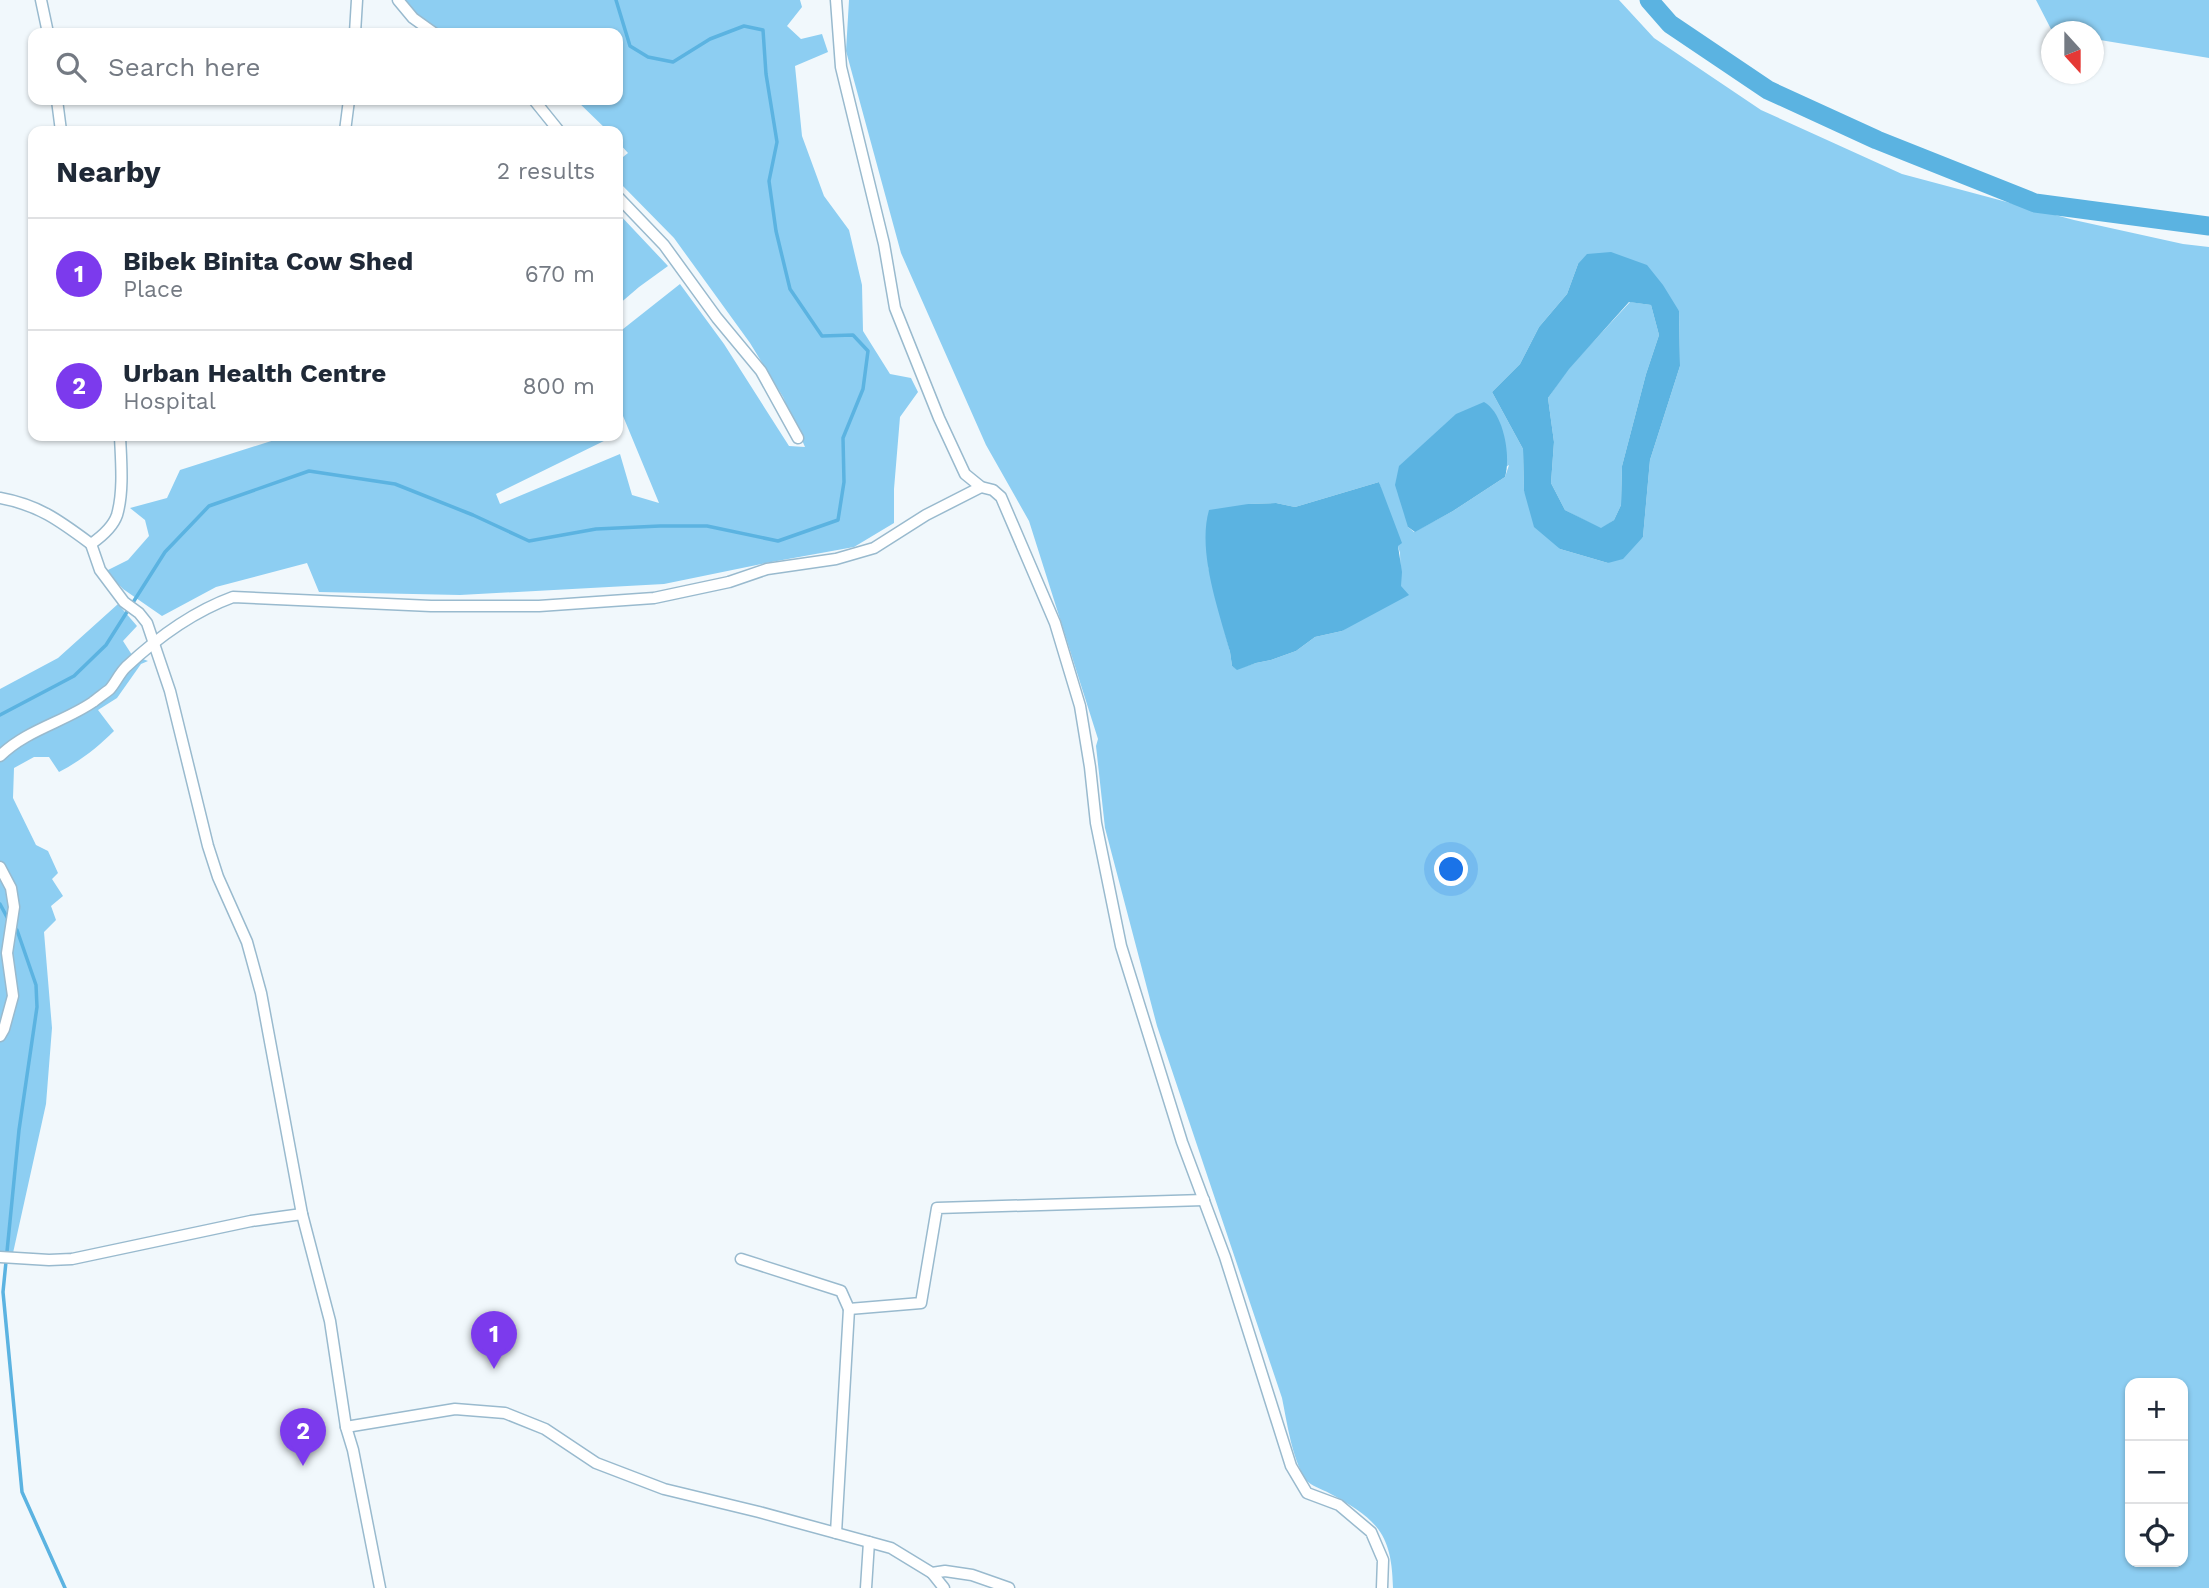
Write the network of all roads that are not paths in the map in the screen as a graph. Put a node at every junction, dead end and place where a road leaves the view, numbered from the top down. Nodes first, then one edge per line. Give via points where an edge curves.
1 (41, 0) edge
2 (357, 0) edge
3 (398, 0) edge
4 (836, 0) edge
5 (47, 28) edge
6 (355, 28) edge
7 (427, 28) edge
8 (58, 105) edge
9 (348, 105) edge
10 (538, 105) edge
11 (60, 126) edge
12 (346, 126) edge
13 (555, 126) edge
14 (623, 202) edge
15 (798, 438) dead end
16 (120, 441) edge
17 (981, 487) junction
18 (0, 498) edge
19 (91, 544) junction
20 (154, 643) junction
21 (0, 756) edge
22 (0, 867) edge
23 (0, 1036) edge
24 (1204, 1200) junction
25 (303, 1214) junction
26 (0, 1257) edge
27 (740, 1259) dead end
28 (849, 1309) junction
29 (346, 1427) junction
30 (836, 1533) junction
31 (869, 1542) junction
32 (932, 1573) junction
33 (380, 1588) edge
34 (866, 1588) edge
35 (944, 1588) edge
36 (1009, 1588) edge
37 (1382, 1588) edge

1 - 5 street
2 - 6 street
3 - 7 street
4 - 17 street via 841,67 895,309 965,474
8 - 11 street
9 - 12 street
10 - 13 street
14 - 15 street via 664,244 761,371
16 - 19 street via 117,517
17 - 20 street via 874,548 653,598 512,606 233,597 182,621
17 - 24 street via 1000,496 1055,623 1080,706 1096,823 1121,946
18 - 19 street via 36,508
19 - 20 street via 100,570 147,623
20 - 21 street via 90,704 48,723
20 - 25 street via 208,846 247,942 261,993
22 - 23 street via 14,906 7,953 13,996
24 - 28 street via 937,1208 921,1303
24 - 37 street via 1291,1466 1307,1493 1339,1505 1371,1532 1383,1560
25 - 26 street via 72,1259
25 - 29 street via 330,1321
27 - 28 street via 841,1291
28 - 30 street
29 - 30 street via 455,1409 505,1413 545,1429 596,1463 664,1489
29 - 33 street
30 - 31 street
31 - 32 street via 891,1548
31 - 34 street
32 - 35 street
32 - 36 street via 972,1575

